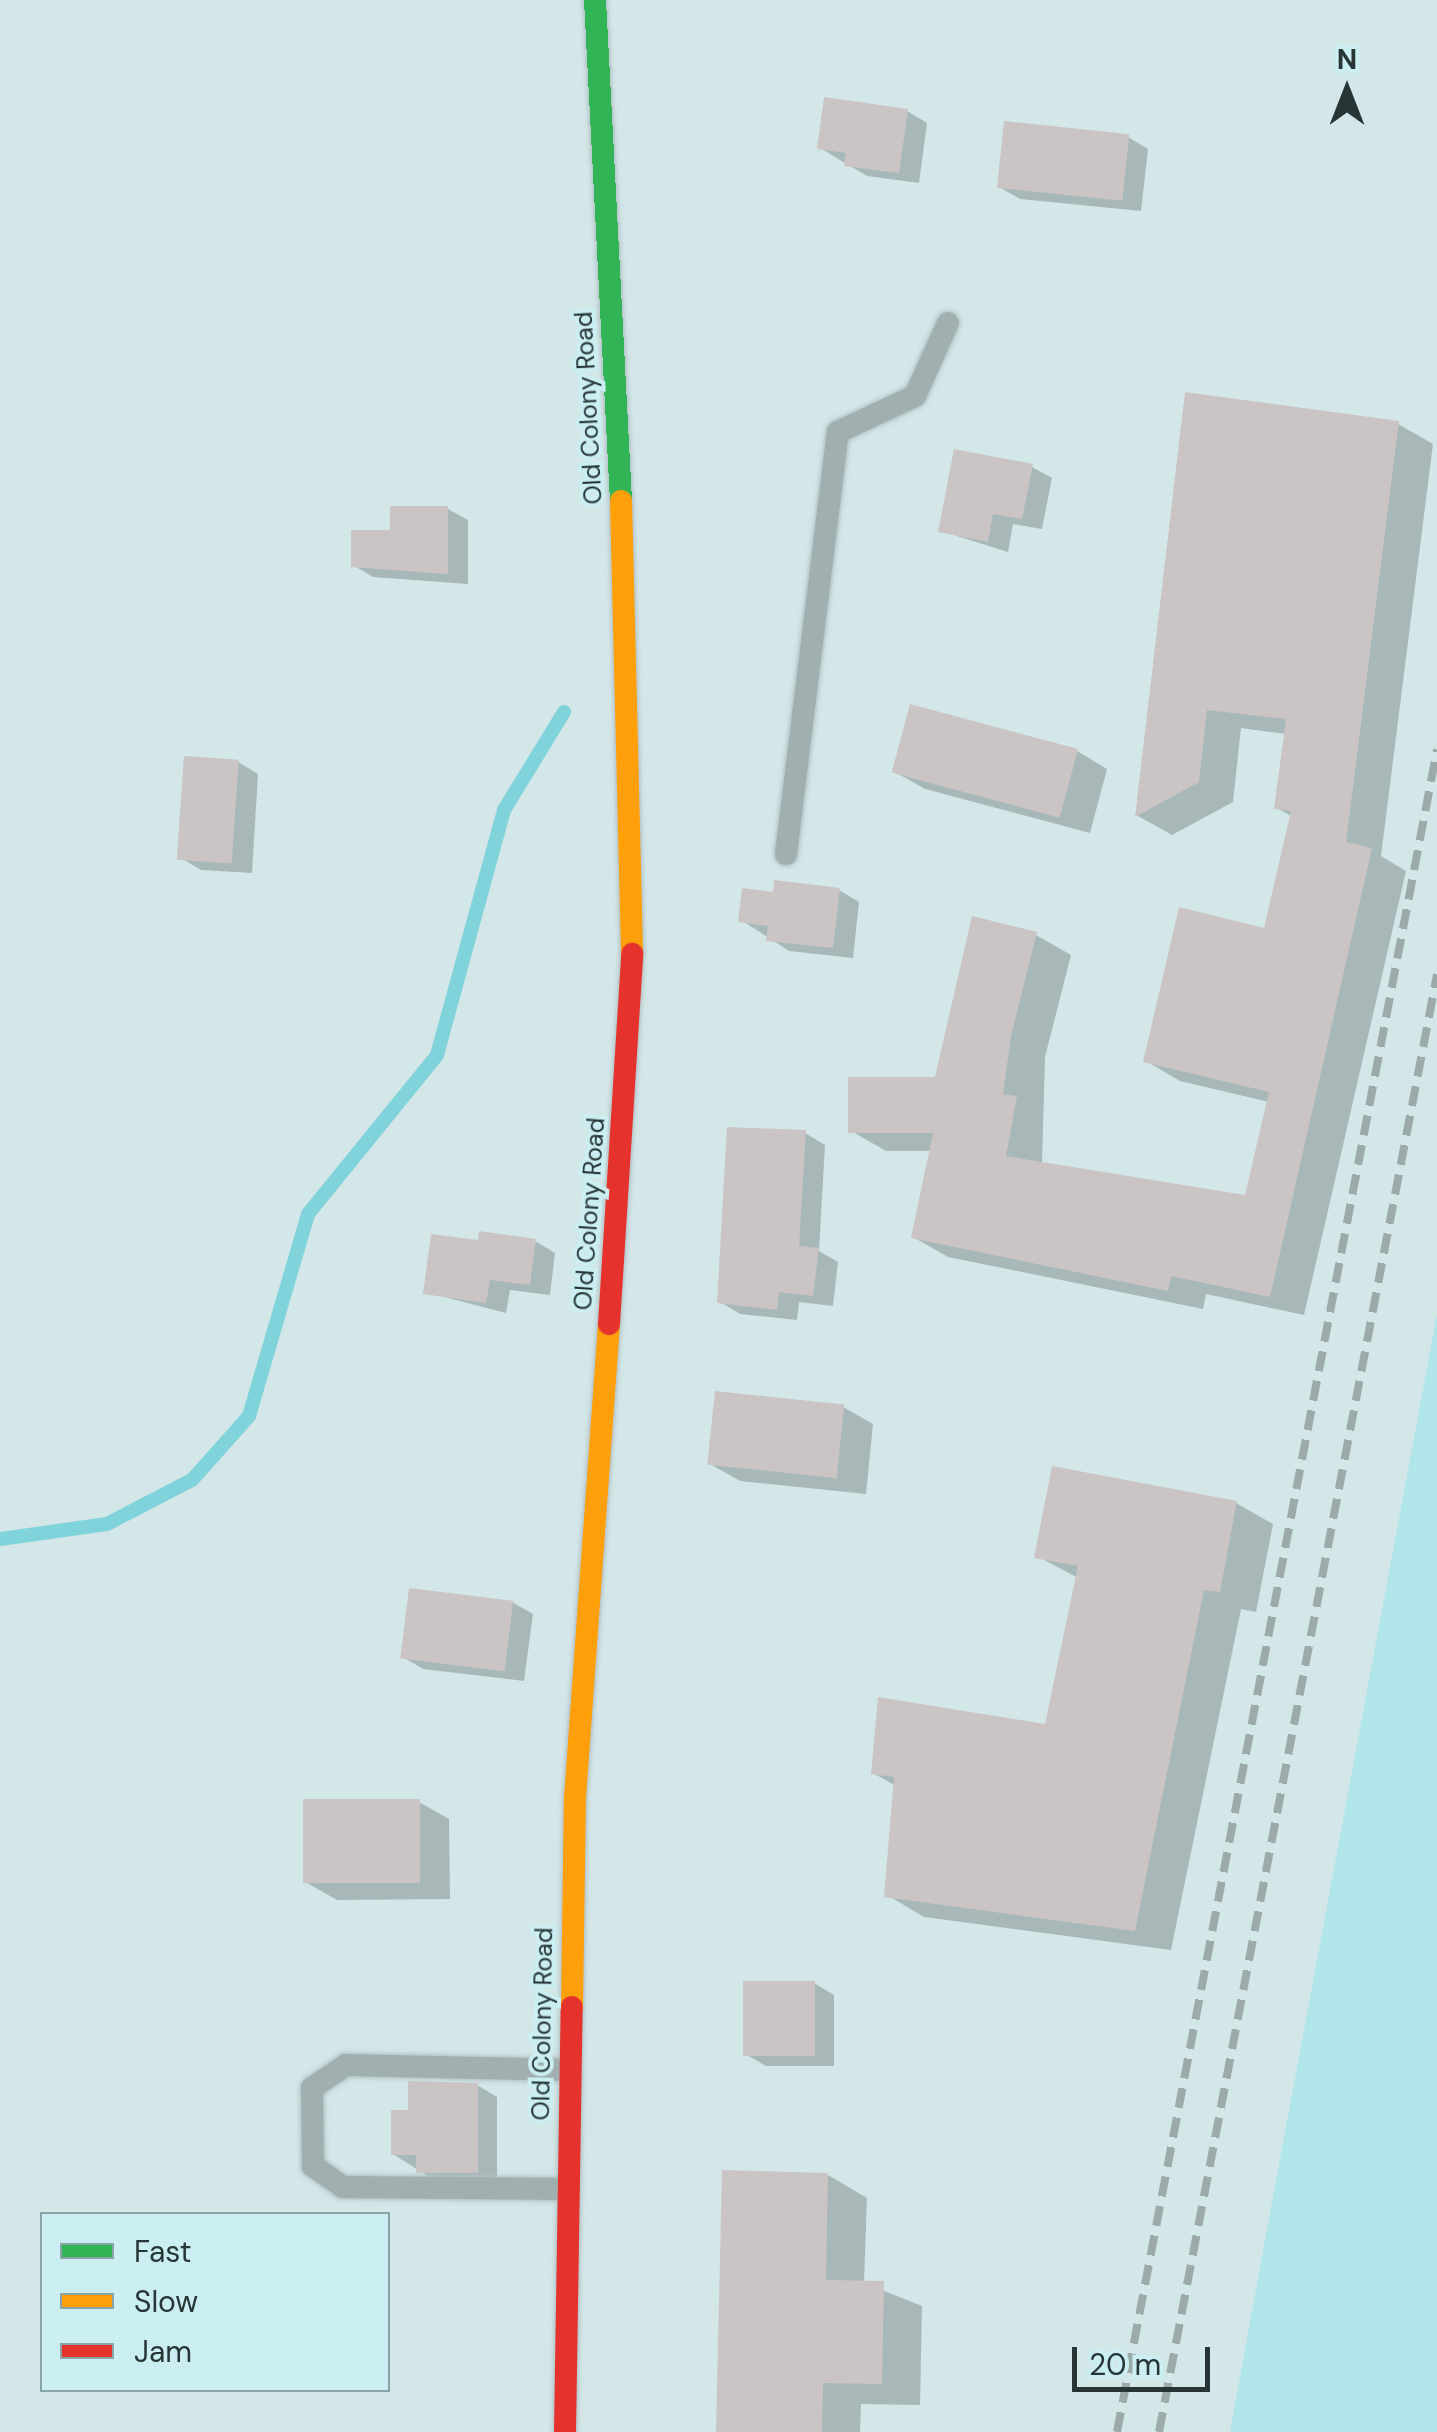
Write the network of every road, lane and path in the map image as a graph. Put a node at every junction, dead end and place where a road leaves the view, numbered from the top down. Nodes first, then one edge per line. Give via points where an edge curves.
1 (595, 0) edge
2 (948, 322) dead end
3 (786, 854) dead end
4 (570, 2070) junction
5 (568, 2189) junction
6 (566, 2432) edge

1 - 4 main road, Old Colony Road via 630,656 632,981 576,1780
2 - 3 lane via 915,396 838,432
4 - 5 main road, Old Colony Road
4 - 5 lane via 346,2065 312,2088 313,2166 343,2187
5 - 6 main road, Old Colony Road

